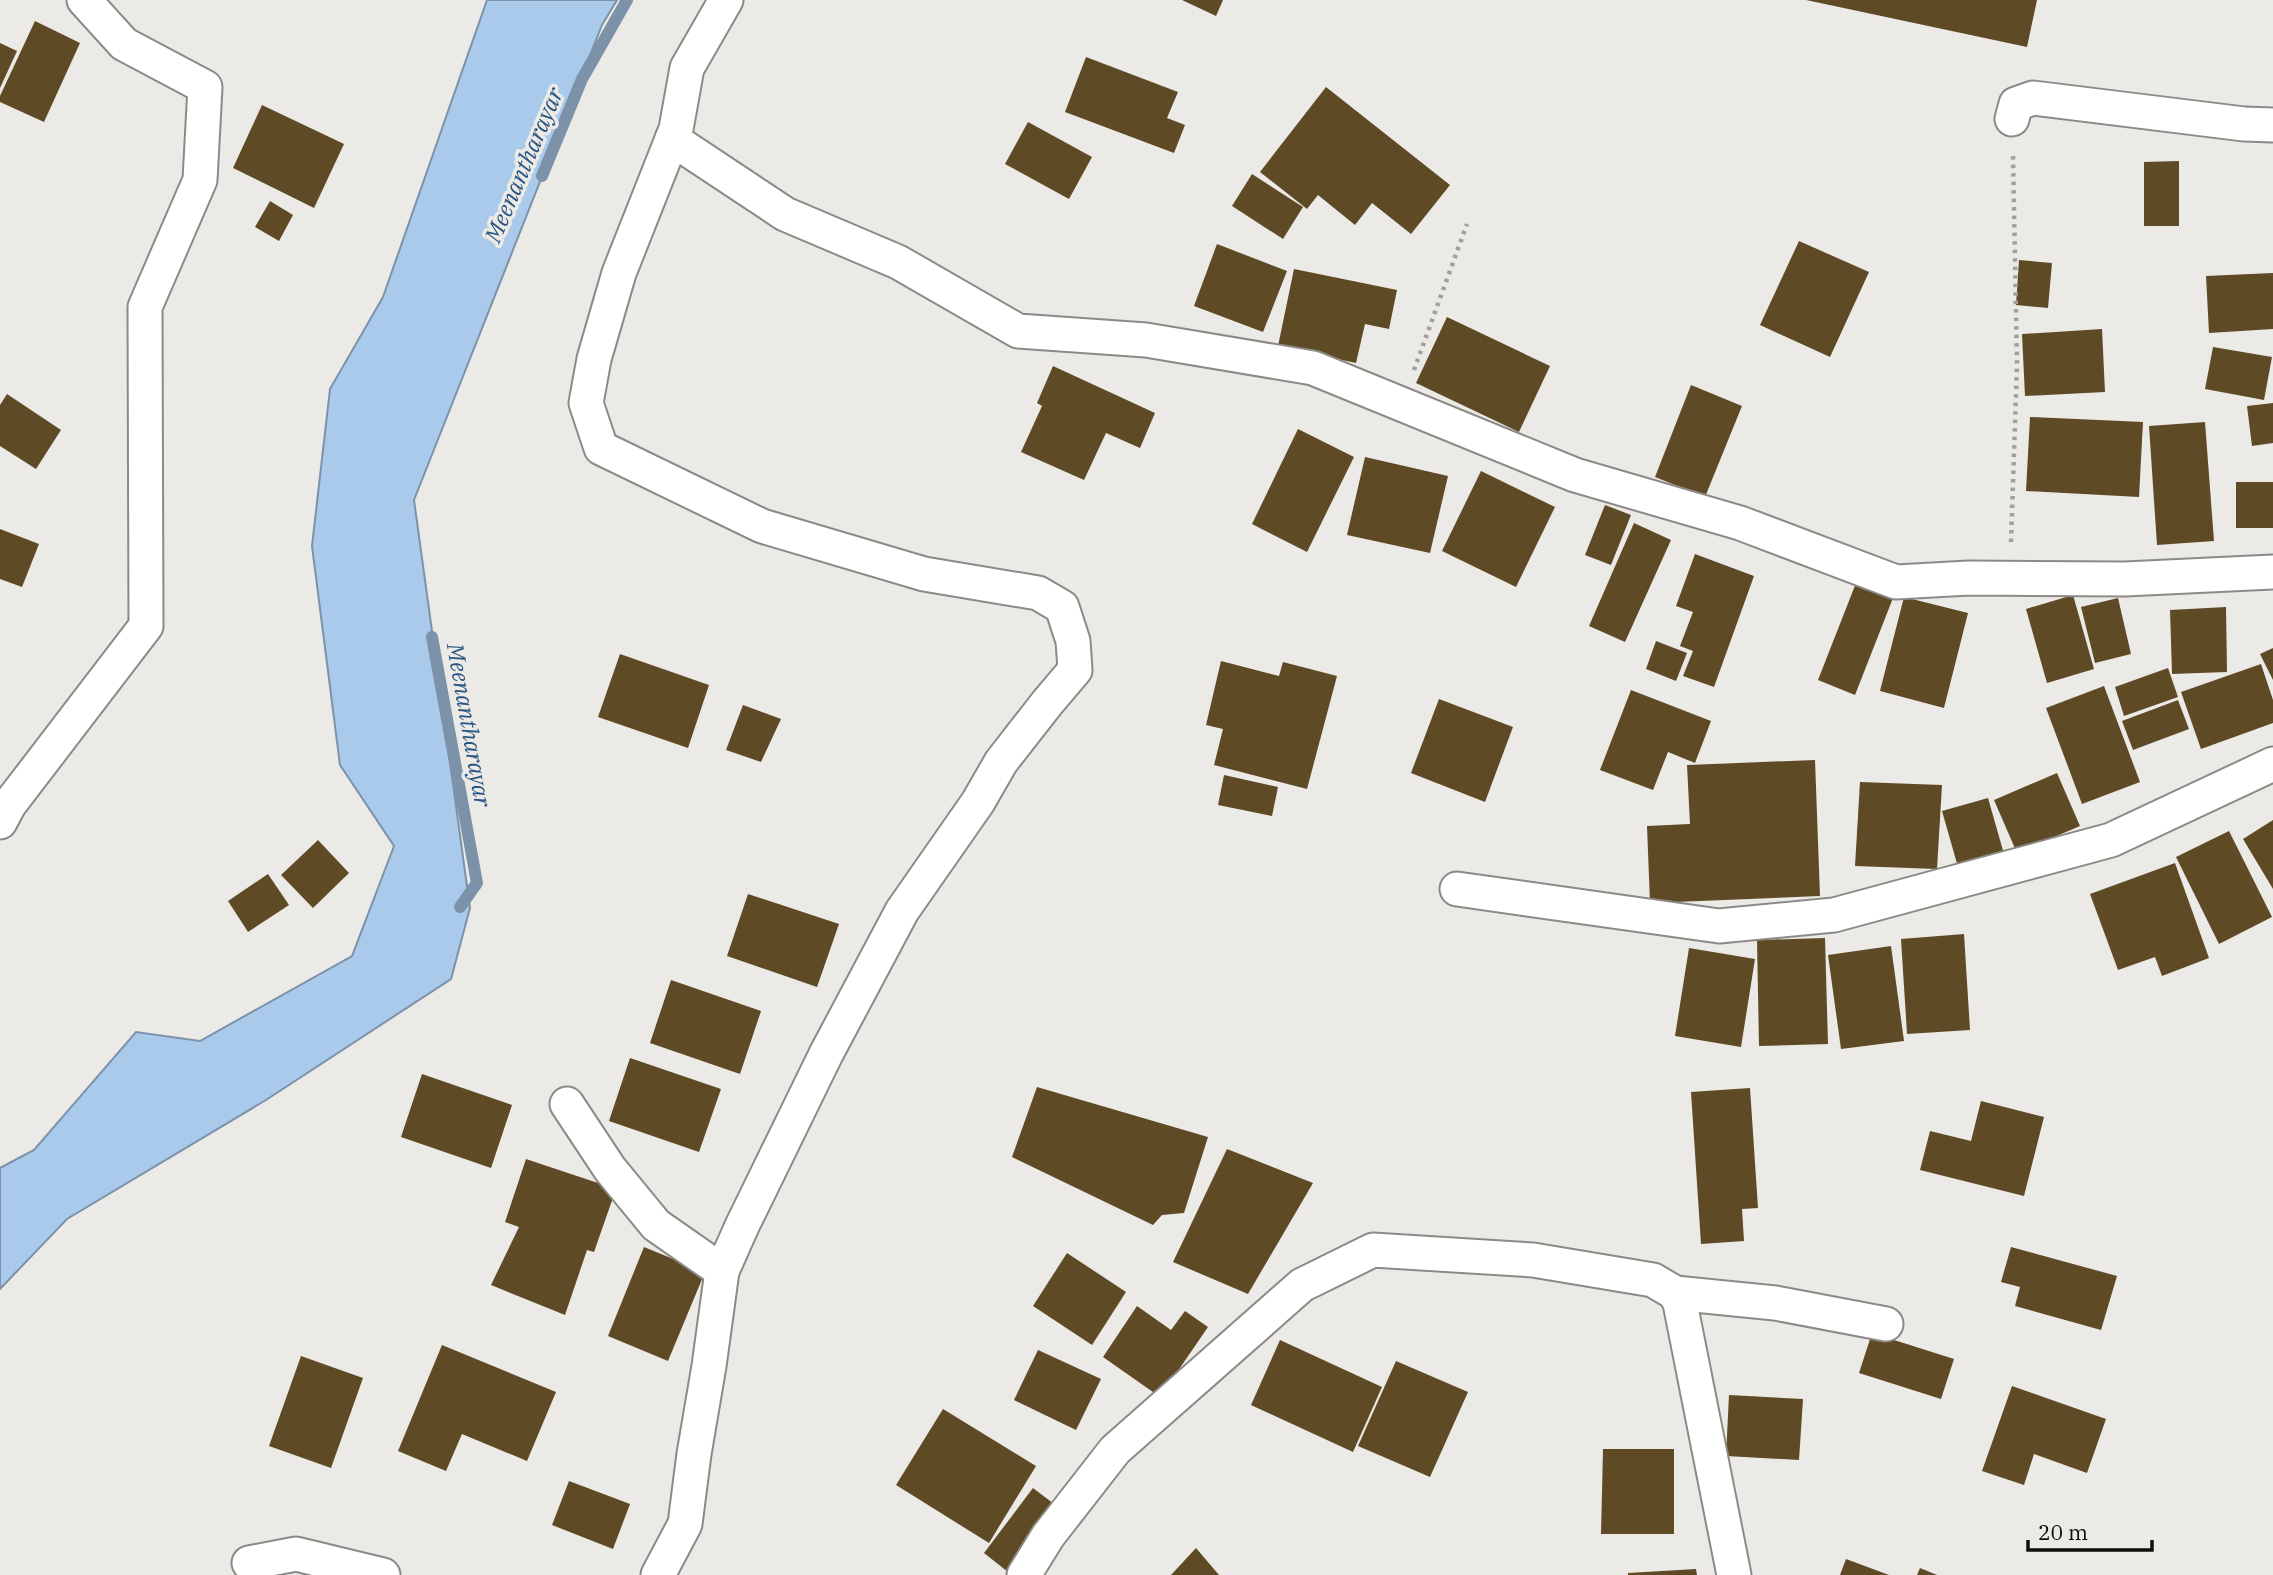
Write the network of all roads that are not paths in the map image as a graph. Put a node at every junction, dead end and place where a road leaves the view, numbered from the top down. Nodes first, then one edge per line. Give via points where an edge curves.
1 (84, 0) edge
2 (726, 0) edge
3 (2012, 118) road end
4 (2273, 125) edge
5 (672, 139) junction
6 (2273, 572) edge
7 (2273, 764) edge
8 (0, 822) edge
9 (1457, 889) dead end
10 (567, 1104) dead end
11 (722, 1270) junction
12 (1675, 1293) junction
13 (1886, 1324) dead end
14 (250, 1563) dead end
15 (383, 1575) edge
16 (659, 1575) edge
17 (1024, 1575) edge
18 (1734, 1575) edge

1 - 8 street via 124,44 205,86 200,180 145,307 146,626
2 - 5 street via 687,68
3 - 4 street via 2016,104 2033,98
5 - 6 street via 785,215 898,262 1018,331 1146,340 1312,368 1575,475 1740,523 1896,582
5 - 11 street via 619,274 594,359 586,403 601,448 762,526 924,574 1038,593 1062,607 1073,641 1075,670 1001,762 978,803 902,911 826,1054
7 - 9 street via 2111,840 1834,915 1719,926
10 - 11 street via 610,1169 656,1225
11 - 16 street via 685,1524
12 - 13 street via 1776,1303
12 - 17 street via 1653,1280 1532,1260 1373,1250 1302,1285 1115,1450 1048,1536
12 - 18 street
14 - 15 street via 296,1554

